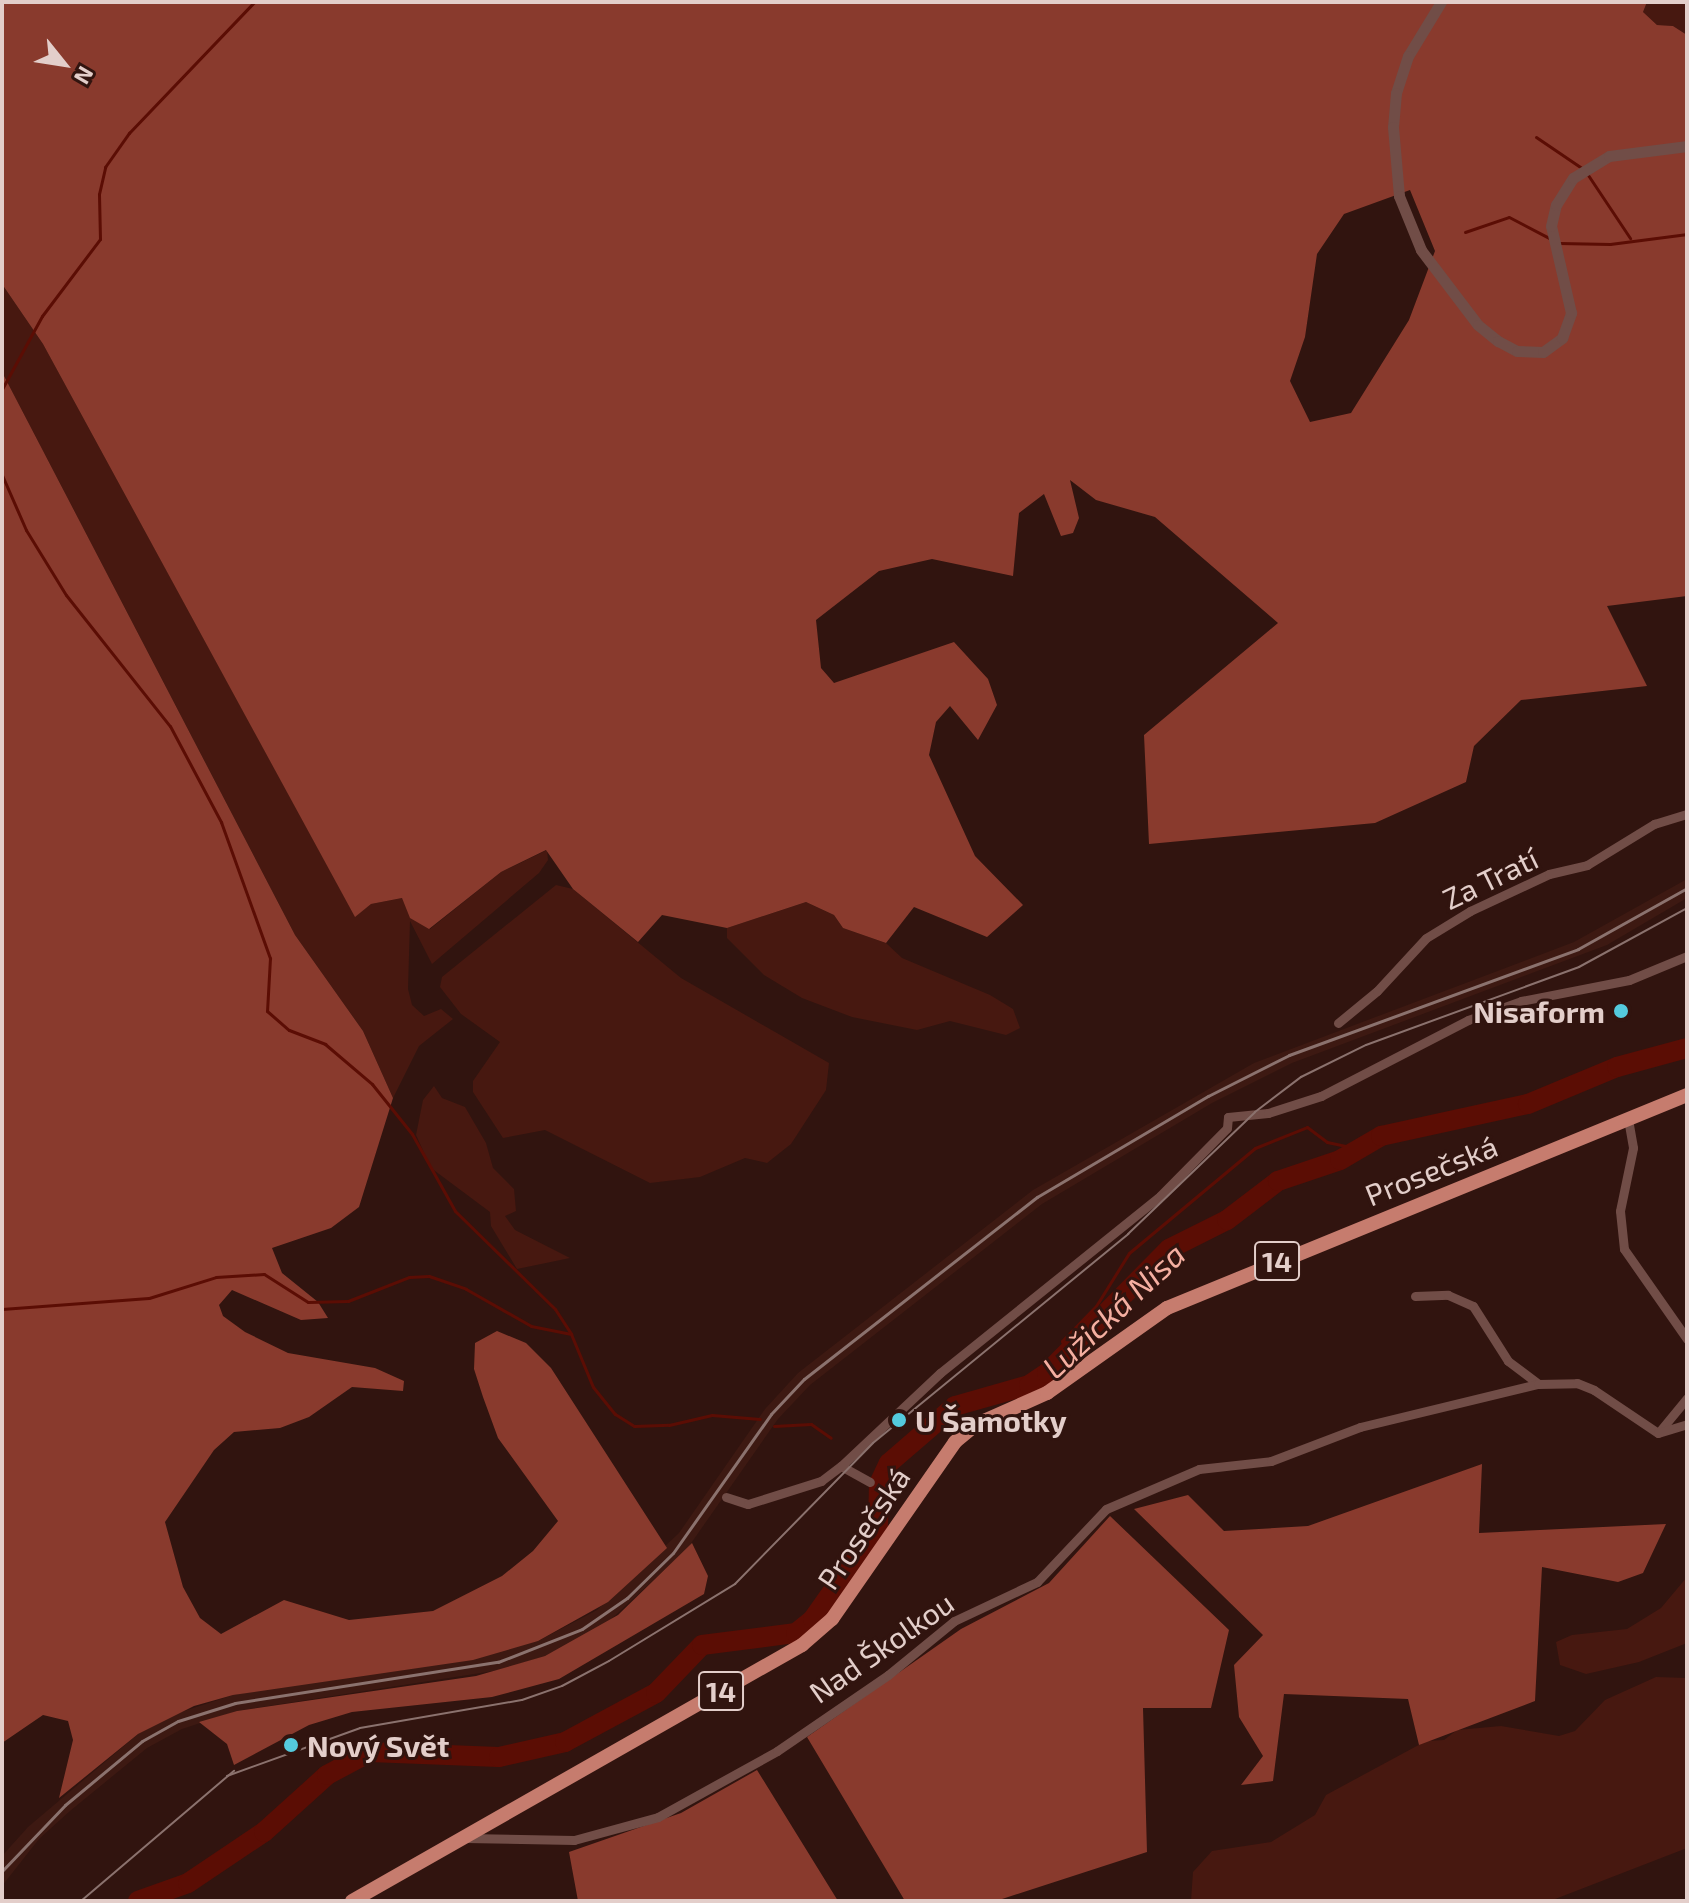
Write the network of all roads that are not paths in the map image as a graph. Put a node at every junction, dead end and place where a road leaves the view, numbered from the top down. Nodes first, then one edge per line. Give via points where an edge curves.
1 (1441, 2) edge
2 (1687, 146) edge
3 (1687, 814) edge
4 (1687, 956) edge
5 (1338, 1023) dead end
6 (1687, 1095) edge
7 (1628, 1119) junction
8 (1415, 1296) dead end
9 (1687, 1339) edge
10 (1538, 1384) junction
11 (1687, 1398) edge
12 (1687, 1424) edge
13 (1658, 1433) junction
14 (841, 1466) junction
15 (870, 1482) dead end
16 (726, 1497) dead end
17 (462, 1838) junction
18 (362, 1899) edge

1 - 2 street via 1408,56 1396,93 1399,196 1421,250 1478,325 1498,341 1517,351 1543,352 1562,338 1571,313 1551,226 1556,205 1573,178 1609,156
3 - 5 street, Za Tratí via 1654,824 1587,865 1549,874 1470,911 1426,938 1377,991
4 - 14 street via 1629,980 1521,1001 1468,1020 1321,1096 1268,1113 1228,1117 1227,1128 1160,1196 940,1373
6 - 7 main road, Prosečská / 14
7 - 9 street via 1633,1148 1620,1211 1624,1249
7 - 17 main road, Prosečská / 14 via 1185,1298 1047,1393 975,1425 941,1459 822,1630
8 - 10 street via 1448,1295 1473,1306 1508,1361
10 - 13 street, Nad Školkou via 1577,1383
10 - 17 street, Nad Školkou via 1360,1427 1271,1461 1199,1469 1130,1495 1106,1509 1037,1582 954,1621 888,1675 777,1751 658,1817 574,1840
11 - 13 street
12 - 13 street
14 - 15 street
14 - 16 street via 821,1481 748,1504
17 - 18 main road, Prosečská / 14

